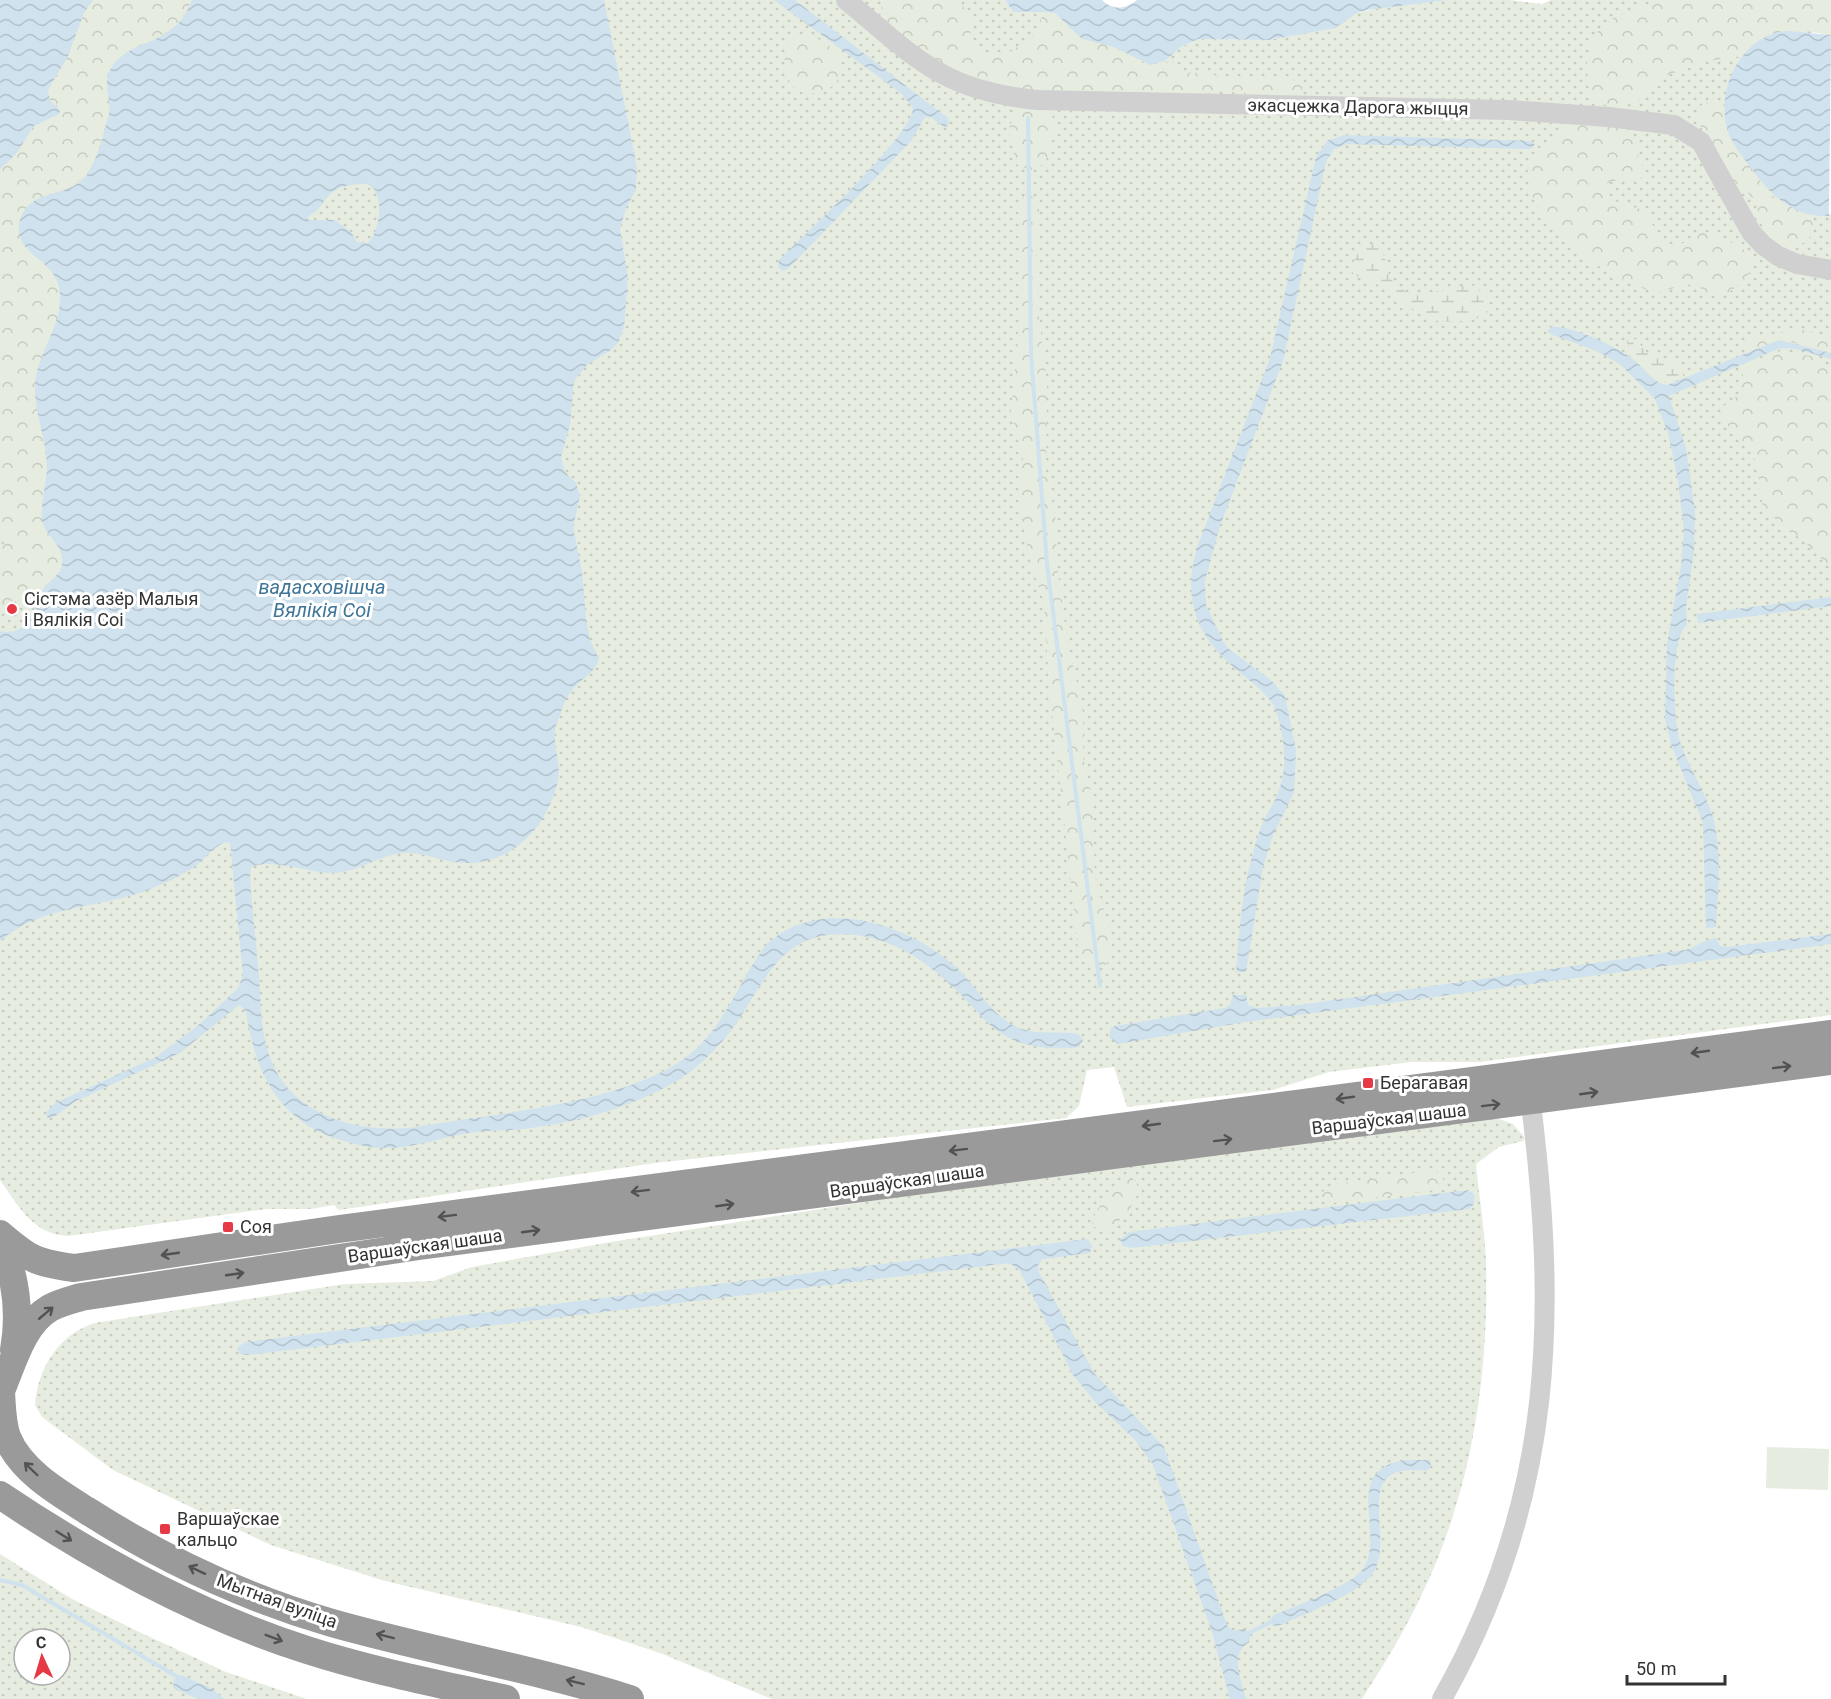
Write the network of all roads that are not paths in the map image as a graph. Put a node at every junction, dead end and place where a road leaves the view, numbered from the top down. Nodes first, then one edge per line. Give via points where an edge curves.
1 (846, 0) edge
2 (1831, 270) edge
3 (1831, 1034) edge
4 (1831, 1061) edge
5 (1529, 1088) junction
6 (0, 1234) edge
7 (0, 1240) edge
8 (13, 1360) junction
9 (0, 1393) edge
10 (0, 1495) edge
11 (506, 1699) edge
12 (630, 1699) edge
13 (1442, 1699) edge

1 - 2 street, экасцежка Дарога жыцця via 936,73 973,90 1005,97 1509,110 1674,125 1701,142 1751,232 1763,245 1797,264
3 -> 5 highway, Варшаўская шаша
5 -> 4 highway, Варшаўская шаша
5 -> 6 highway, Варшаўская шаша via 339,1230 75,1268 44,1264 26,1256
8 -> 5 highway, Варшаўская шаша via 30,1328 48,1309 81,1297
5 - 13 street via 1543,1231 1545,1335 1540,1409 1532,1465 1517,1524 1473,1641
7 - 8 highway, Варшаўская шаша via 17,1294
8 - 9 highway, Варшаўская шаша
12 -> 9 highway, Мытная вуліца via 581,1683 331,1623 250,1594 157,1551 65,1497 28,1467 7,1437
10 -> 11 highway, Мытная вуліца via 123,1570 219,1617 308,1651

